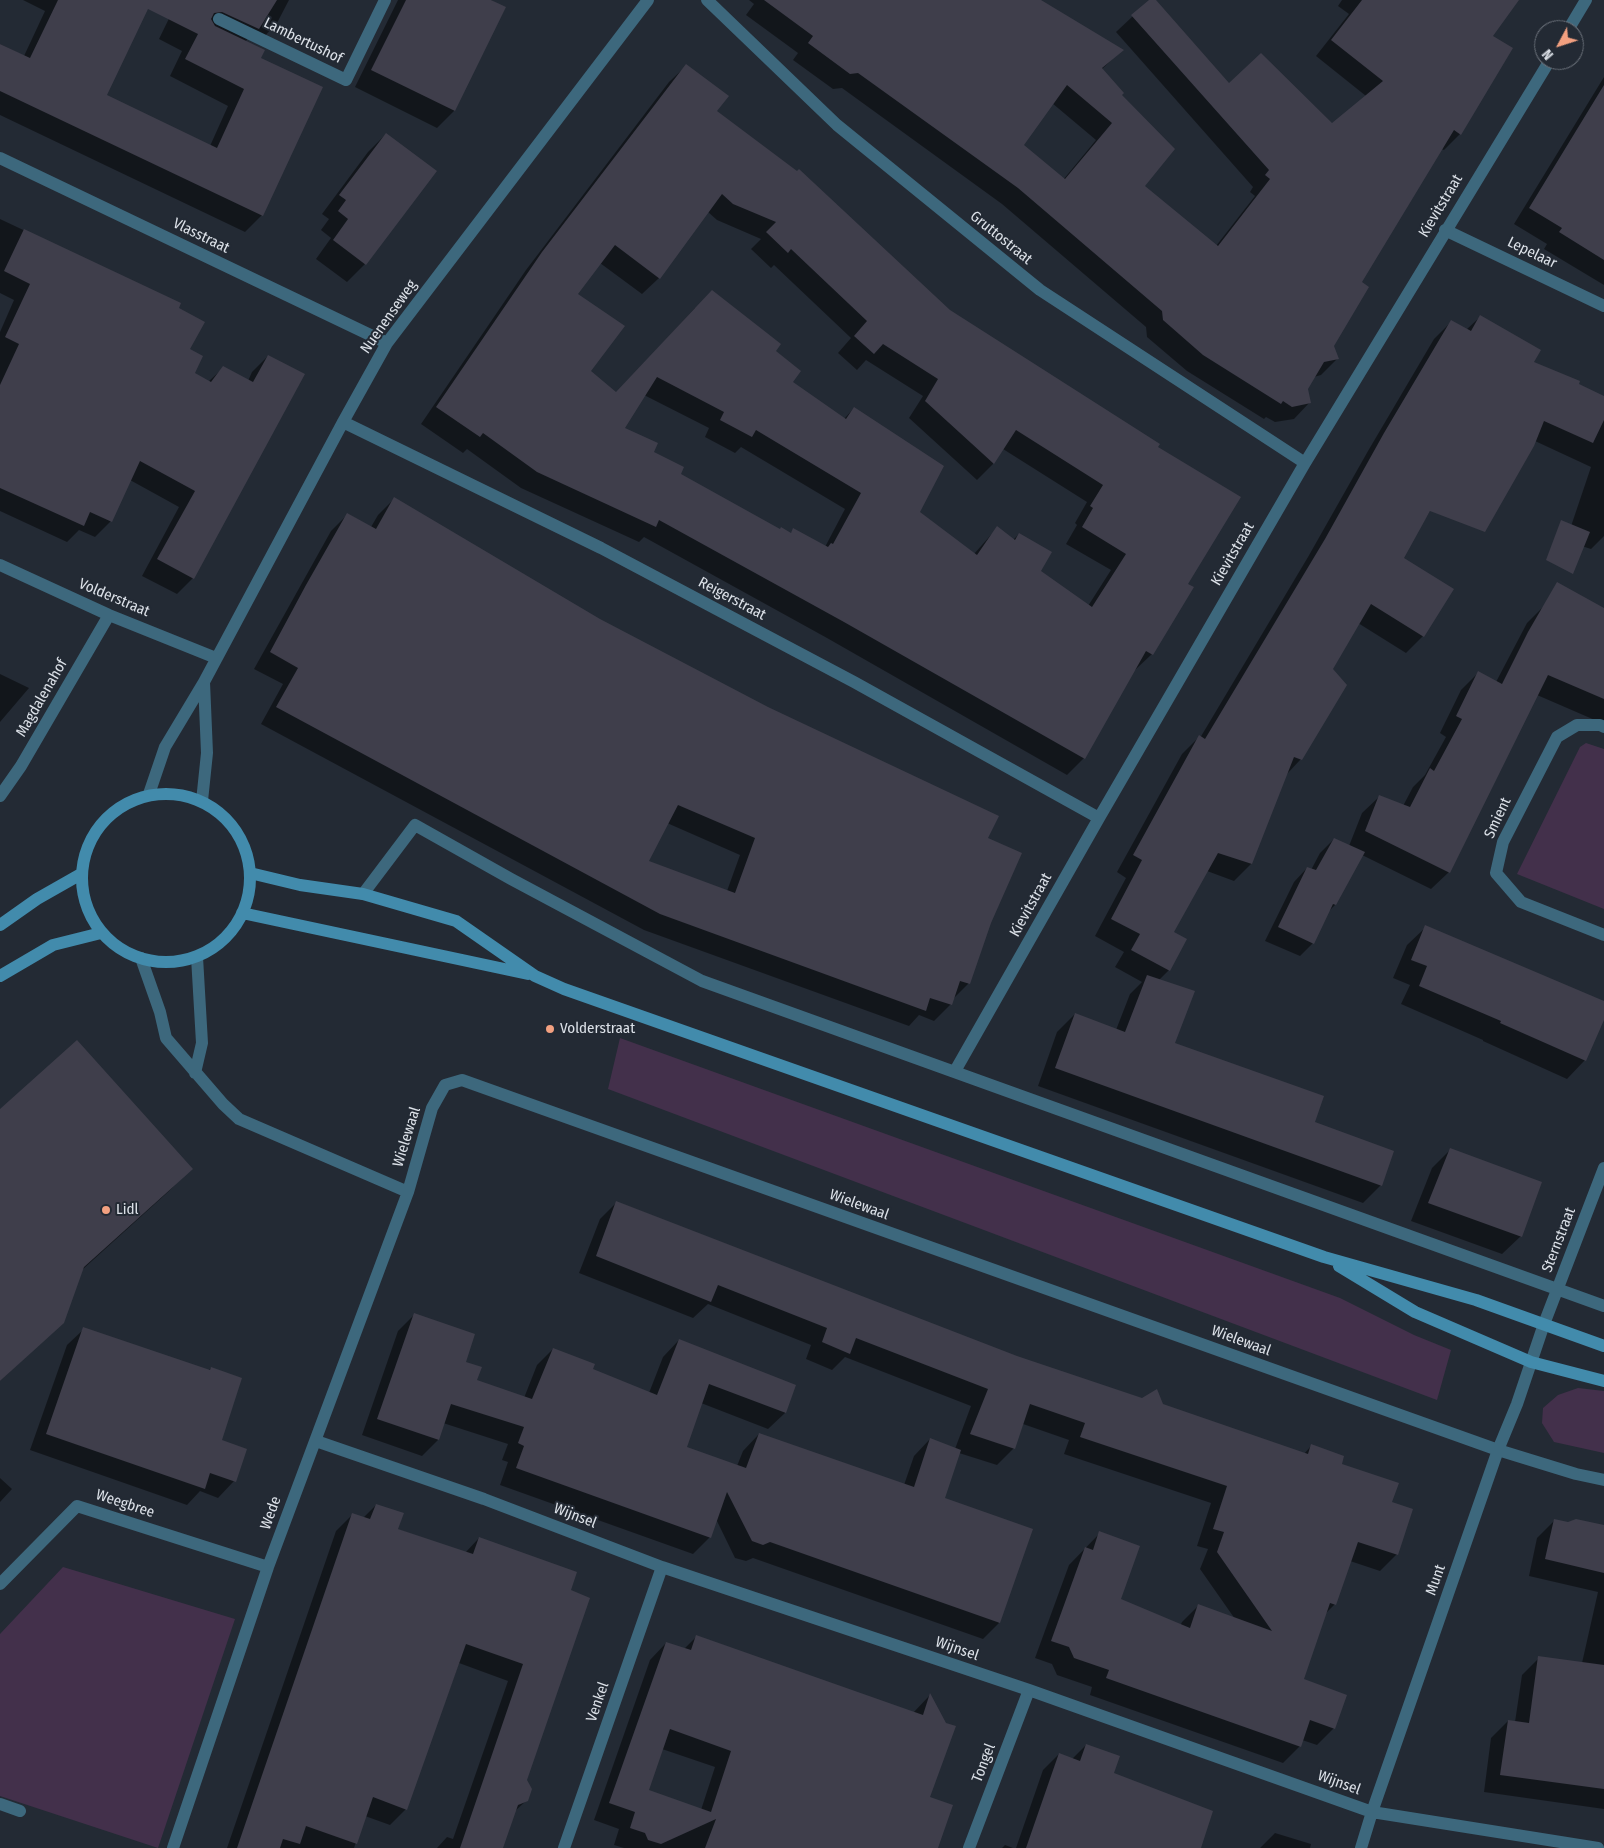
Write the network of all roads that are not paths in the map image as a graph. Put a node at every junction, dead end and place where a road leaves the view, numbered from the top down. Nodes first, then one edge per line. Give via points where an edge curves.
1 (386, 0) edge
2 (648, 0) edge
3 (707, 0) edge
4 (1586, 0) edge
5 (219, 19) dead end
6 (1574, 20) edge
7 (1544, 70) edge
8 (0, 158) edge
9 (1446, 230) junction
10 (1604, 306) edge
11 (387, 343) junction
12 (343, 422) junction
13 (1305, 463) junction
14 (0, 565) edge
15 (110, 615) junction
16 (216, 658) junction
17 (204, 682) junction
18 (1604, 727) edge
19 (149, 794) junction
20 (0, 796) edge
21 (202, 801) junction
22 (1099, 818) junction
23 (250, 873) junction
24 (81, 874) junction
25 (363, 894) junction
26 (242, 913) junction
27 (0, 924) edge
28 (101, 933) junction
29 (1604, 935) edge
30 (197, 957) junction
31 (141, 958) junction
32 (0, 976) edge
33 (535, 976) junction
34 (955, 1072) junction
35 (196, 1073) junction
36 (1604, 1168) edge
37 (408, 1192) junction
38 (1324, 1257) junction
39 (1558, 1288) junction
40 (1604, 1306) edge
41 (1544, 1324) junction
42 (1604, 1346) edge
43 (1531, 1362) junction
44 (1604, 1381) edge
45 (316, 1441) junction
46 (1498, 1450) junction
47 (1604, 1480) edge
48 (268, 1567) junction
49 (662, 1567) junction
50 (0, 1584) edge
51 (1029, 1690) junction
52 (0, 1804) edge
53 (20, 1811) dead end
54 (1372, 1812) junction
55 (173, 1848) edge
56 (564, 1848) edge
57 (969, 1848) edge
58 (1361, 1848) edge
59 (1598, 1848) edge

1 - 5 street, Lambertushof via 346,80
2 - 11 street, Nuenenseweg
3 - 13 street, Gruttostraat via 837,125 1040,290
4 - 6 street
7 - 9 street, Kievitstraat
8 - 11 street, Vlasstraat
9 - 10 street, Lepelaar
9 - 13 street, Kievitstraat
11 - 12 street, Nuenenseweg
12 - 16 street, Nuenenseweg
12 - 22 street, Reigerstraat via 601,548 854,682
13 - 22 street, Kievitstraat
14 - 15 street, Volderstraat
15 - 16 street, Volderstraat
15 - 20 street, Magdalenahof
16 - 17 street, Nuenenseweg
17 - 19 street, Nuenenseweg via 165,747
17 - 21 street, Nuenenseweg via 207,753
18 - 29 street, Smient via 1577,726 1557,736 1503,842 1496,873 1521,902
19 - 21 main road via 176,793
19 - 24 main road via 115,809 90,838
21 - 23 main road via 227,818 243,844
22 - 34 street, Kievitstraat
23 - 25 main road via 300,885
23 - 26 main road via 249,894
24 - 27 main road
24 - 28 main road via 86,905
25 - 33 main road via 456,921
25 - 34 street via 415,825 702,981
26 - 30 main road via 215,948
26 - 33 main road
28 - 31 main road via 120,948
28 - 32 main road via 53,945
30 - 31 main road via 180,961
30 - 35 street via 202,1043
31 - 35 street via 166,1038
33 - 38 main road
34 - 39 street
35 - 37 street, Wielewaal via 239,1120
36 - 39 street, Sternstraat
37 - 45 street, Wede
37 - 46 street, Wielewaal via 432,1108 445,1085 462,1080
38 - 41 main road via 1476,1300
38 - 43 main road via 1415,1312
39 - 40 street
39 - 41 street, Sternstraat
41 - 42 main road
41 - 43 street, Munt
43 - 44 main road
43 - 46 street, Munt
45 - 48 street, Wede
45 - 49 street, Wijnsel
46 - 47 street, Wielewaal
46 - 54 street, Munt
48 - 50 street, Weegbree via 77,1506
48 - 55 street, Wede
49 - 51 street, Wijnsel
49 - 56 street, Venkel
51 - 54 street, Wijnsel
51 - 57 street, Tongel
52 - 53 street
54 - 58 street, Munt
54 - 59 street, Wijnsel

